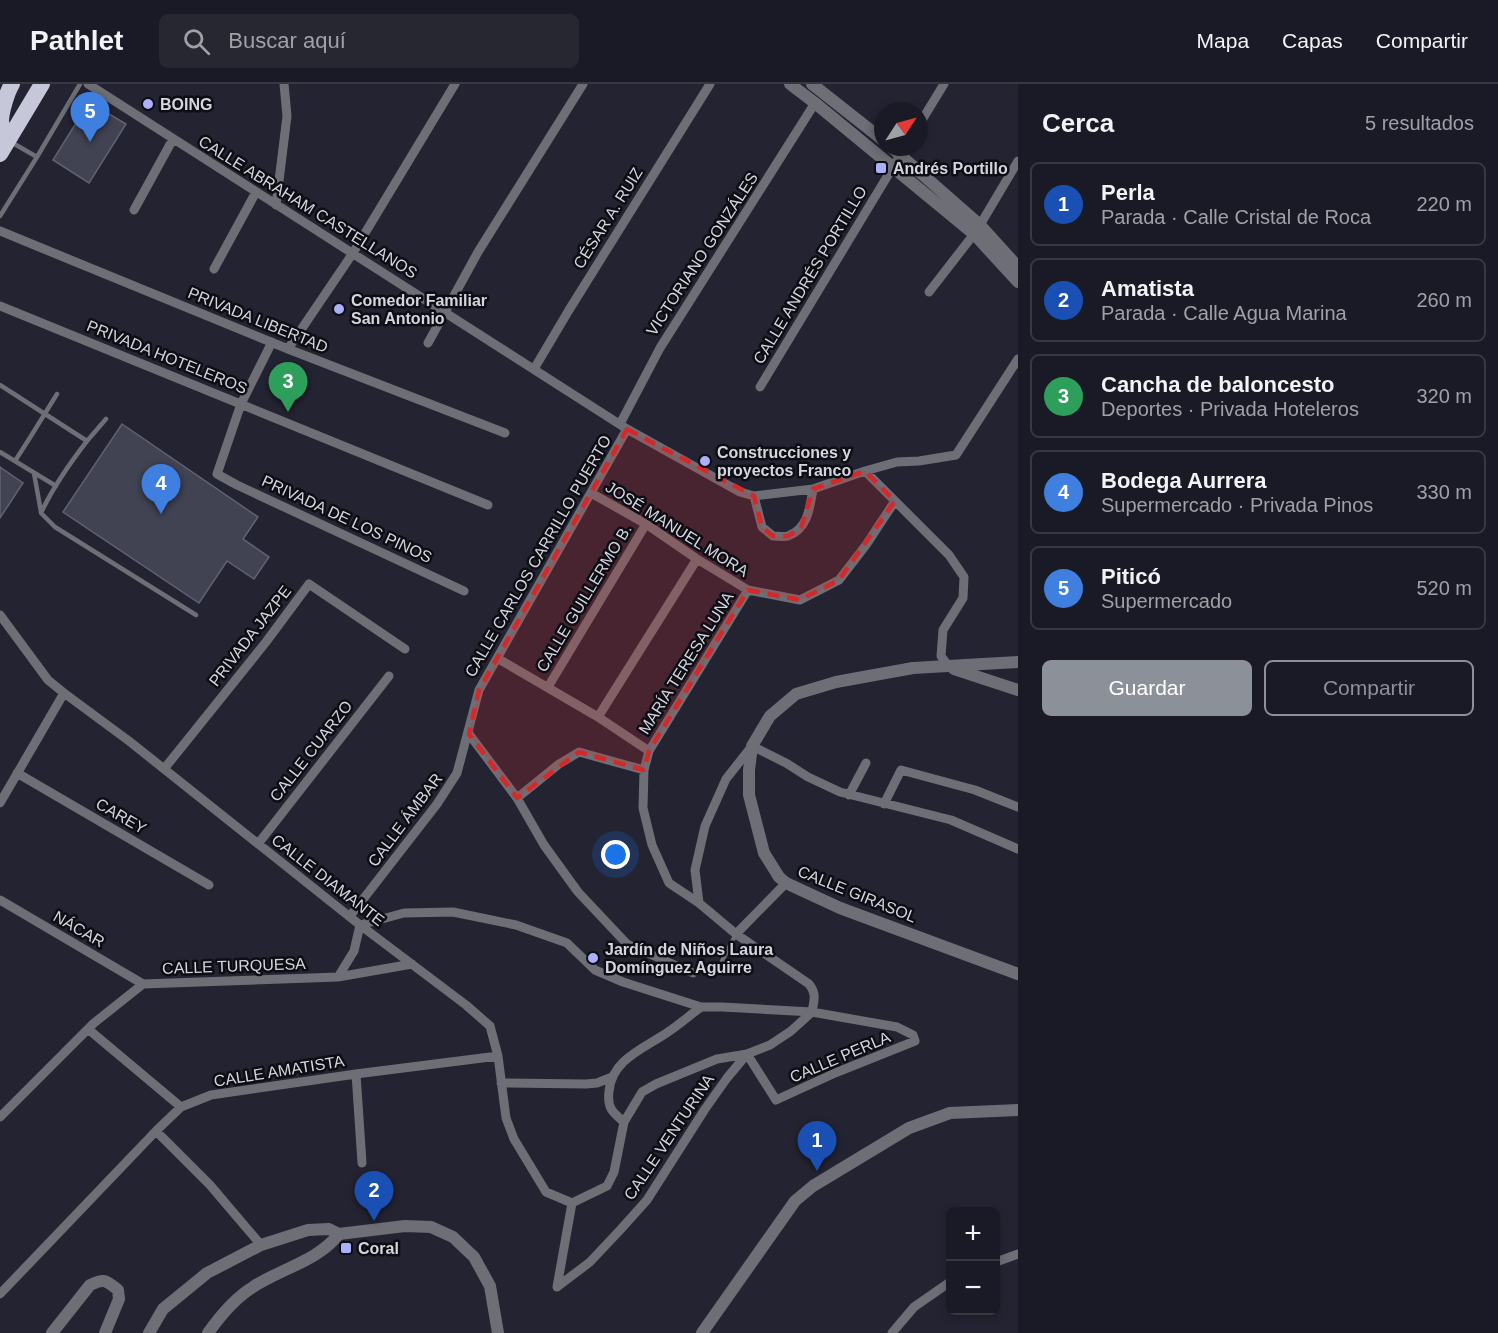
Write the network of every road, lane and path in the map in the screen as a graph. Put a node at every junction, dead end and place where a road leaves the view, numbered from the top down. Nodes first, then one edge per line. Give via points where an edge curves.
1 (42, 84) edge
2 (80, 84) edge
3 (88, 84) edge
4 (284, 84) edge
5 (455, 84) edge
6 (583, 84) edge
7 (710, 84) edge
8 (790, 84) edge
9 (944, 84) edge
10 (819, 86) edge
11 (7, 93) edge
12 (815, 103) junction
13 (928, 110) edge
14 (874, 132) edge
15 (173, 139) junction
16 (4, 147) edge
17 (897, 156) edge
18 (905, 156) edge
19 (37, 157) junction
20 (1018, 161) edge
21 (893, 167) junction
22 (256, 192) junction
23 (276, 205) junction
24 (134, 210) dead end
25 (0, 216) edge
26 (977, 229) junction
27 (0, 231) edge
28 (352, 253) junction
29 (1018, 267) edge
30 (214, 269) dead end
31 (1018, 282) edge
32 (928, 292) dead end
33 (0, 306) edge
34 (446, 312) junction
35 (272, 342) junction
36 (428, 343) dead end
37 (288, 350) junction
38 (1018, 359) edge
39 (534, 369) junction
40 (0, 385) edge
41 (760, 387) dead end
42 (57, 394) dead end
43 (241, 404) junction
44 (45, 414) junction
45 (106, 419) dead end
46 (623, 427) junction
47 (506, 433) dead end
48 (87, 441) junction
49 (0, 452) edge
50 (15, 461) junction
51 (865, 471) junction
52 (34, 473) junction
53 (56, 486) junction
54 (813, 489) junction
55 (591, 493) junction
56 (754, 496) junction
57 (895, 501) junction
58 (488, 505) dead end
59 (41, 513) junction
60 (646, 524) junction
61 (697, 559) junction
62 (748, 590) junction
63 (464, 591) dead end
64 (0, 615) edge
65 (196, 615) dead end
66 (405, 650) dead end
67 (497, 658) junction
68 (1018, 662) edge
69 (949, 667) junction
70 (389, 676) dead end
71 (548, 687) junction
72 (1018, 690) edge
73 (64, 693) junction
74 (598, 717) junction
75 (469, 734) junction
76 (752, 746) junction
77 (649, 751) junction
78 (867, 763) dead end
79 (164, 769) junction
80 (644, 770) junction
81 (17, 773) junction
82 (849, 795) junction
83 (517, 798) junction
84 (0, 803) edge
85 (884, 804) junction
86 (1018, 807) edge
87 (258, 844) junction
88 (1018, 848) edge
89 (786, 883) junction
90 (209, 885) dead end
91 (0, 900) edge
92 (699, 903) junction
93 (351, 916) junction
94 (360, 925) junction
95 (736, 934) junction
96 (722, 961) dead end
97 (412, 964) junction
98 (693, 973) dead end
99 (1018, 974) edge
100 (338, 977) junction
101 (143, 984) junction
102 (701, 1007) junction
103 (812, 1012) junction
104 (88, 1029) junction
105 (747, 1054) junction
106 (498, 1056) junction
107 (356, 1074) junction
108 (612, 1077) junction
109 (501, 1083) junction
110 (181, 1107) junction
111 (1018, 1110) edge
112 (0, 1117) edge
113 (624, 1122) junction
114 (156, 1131) junction
115 (362, 1163) dead end
116 (572, 1203) junction
117 (339, 1234) junction
118 (261, 1245) junction
119 (1018, 1254) edge
120 (999, 1261) edge
121 (946, 1285) edge
122 (0, 1294) edge
123 (52, 1333) edge
124 (105, 1333) edge
125 (149, 1333) edge
126 (208, 1333) edge
127 (498, 1333) edge
128 (702, 1333) edge
129 (892, 1333) edge

1 - 16 highway
2 - 19 lane
3 - 15 street, CALLE ABRAHAM CASTELLANOS
4 - 23 street via 287,116
5 - 28 street
6 - 34 street via 478,252
7 - 39 street, CÉSAR A. RUIZ
8 - 12 street
9 - 13 street
10 - 14 street
11 - 16 highway via 1,122
12 - 21 street
12 - 46 street, VICTORIANO GONZÁLES via 660,348
15 - 22 street, CALLE ABRAHAM CASTELLANOS
15 - 24 street
16 - 19 lane
17 - 21 street, CALLE ANDRÉS PORTILLO
18 - 26 street
19 - 25 lane
20 - 26 street
21 - 26 street
21 - 41 street, CALLE ANDRÉS PORTILLO
22 - 23 street, CALLE ABRAHAM CASTELLANOS
22 - 30 street
23 - 28 street, CALLE ABRAHAM CASTELLANOS
26 - 29 street
26 - 31 street
26 - 32 street
27 - 35 street, PRIVADA LIBERTAD
28 - 34 street, CALLE ABRAHAM CASTELLANOS
28 - 37 street
33 - 43 street, PRIVADA HOTELEROS
34 - 36 street
34 - 39 street, CALLE ABRAHAM CASTELLANOS
35 - 37 street, PRIVADA LIBERTAD
35 - 43 street
37 - 47 street, PRIVADA LIBERTAD
38 - 51 street, CALLE ABRAHAM CASTELLANOS via 956,455 897,462
39 - 46 street, CALLE ABRAHAM CASTELLANOS
40 - 44 lane
42 - 44 lane
43 - 58 street, PRIVADA HOTELEROS
43 - 63 street, PRIVADA DE LOS PINOS via 217,474
44 - 48 lane
44 - 50 lane
45 - 48 lane
46 - 55 street, CALLE CARLOS CARRILLO PUERTO
46 - 56 street, CALLE ABRAHAM CASTELLANOS
48 - 53 lane
49 - 50 lane
50 - 52 lane
51 - 54 street, CALLE ABRAHAM CASTELLANOS
51 - 57 street
52 - 53 lane
52 - 59 lane
53 - 59 lane
54 - 56 street, CALLE ABRAHAM CASTELLANOS
54 - 56 street via 801,528 788,536 773,536 762,527
55 - 60 street, JOSÉ MANUEL MORA
55 - 67 street, CALLE CARLOS CARRILLO PUERTO
57 - 62 street via 839,580 800,600
57 - 69 street via 949,555 964,577 963,598 943,630 941,656
59 - 65 lane via 55,527
60 - 61 street, JOSÉ MANUEL MORA
60 - 71 street, CALLE GUILLERMO B.
61 - 62 street, JOSÉ MANUEL MORA
61 - 74 street
62 - 77 street, MARÍA TERESA LUNA
64 - 73 street, CALLE DIAMANTE via 48,680
66 - 79 street, PRIVADA JAZPE via 309,584
67 - 71 street
67 - 75 street, CALLE CARLOS CARRILLO PUERTO via 479,690
68 - 69 street
69 - 72 street
69 - 76 street via 913,668 836,682 796,694 770,716
70 - 87 street, CALLE CUARZO
71 - 74 street
73 - 79 street, CALLE DIAMANTE
73 - 81 street
74 - 77 street
75 - 83 street
75 - 93 street, CALLE ÁMBAR via 457,773 437,804
76 - 82 street
76 - 89 street, CALLE GIRASOL via 749,795 764,853
76 - 92 street via 726,779 705,826 695,870
77 - 80 street, MARÍA TERESA LUNA
78 - 82 street
79 - 87 street, CALLE DIAMANTE
80 - 83 street via 579,752
80 - 92 street, MARÍA TERESA LUNA via 643,808 652,845 669,883
81 - 84 street
81 - 90 street, CAREY
82 - 85 street
83 - 98 street via 578,892 627,944
85 - 86 street via 901,770 975,790
85 - 88 street via 951,820
87 - 93 street, CALLE DIAMANTE
89 - 95 street
89 - 99 street, CALLE GIRASOL via 840,908
91 - 101 street, NÁCAR
92 - 95 street, MARÍA TERESA LUNA
93 - 94 street, CALLE DIAMANTE
94 - 97 street, CALLE DIAMANTE
94 - 100 street via 354,951
94 - 102 street via 404,913 453,912 516,925 567,943 595,970
95 - 96 lane
95 - 103 street, MARÍA TERESA LUNA via 809,984 815,995
97 - 100 street, CALLE TURQUESA
97 - 106 street, CALLE DIAMANTE via 490,1026
100 - 101 street, CALLE TURQUESA
101 - 104 street, CALLE TURQUESA
102 - 103 street
102 - 108 street via 643,1046
103 - 105 street, CALLE VENTURINA via 770,1045
103 - 105 street, CALLE PERLA via 897,1027 913,1035 915,1041 776,1101
104 - 110 street
104 - 112 street, CALLE TURQUESA
105 - 113 street via 717,1059 656,1084 642,1092
105 - 116 street, CALLE VENTURINA via 705,1109 647,1200 590,1262 557,1287
106 - 107 street, CALLE AMATISTA
106 - 109 street, CALLE DIAMANTE
107 - 110 street, CALLE AMATISTA via 211,1095
107 - 115 street
108 - 109 street via 586,1084
108 - 113 street via 608,1101 613,1113
109 - 116 street, CALLE DIAMANTE via 506,1118 514,1139 546,1192
110 - 114 street, CALLE AMATISTA
111 - 128 street via 950,1113 909,1128 813,1185 795,1201
113 - 116 street via 614,1172 607,1186
114 - 118 street via 210,1185
114 - 122 street, CALLE AMATISTA
117 - 118 street via 329,1229 308,1230
117 - 126 street via 331,1244 251,1288 222,1314
117 - 127 street via 414,1226 431,1227 453,1237 474,1257 490,1286
118 - 125 street via 207,1273 163,1309
119 - 120 street
121 - 129 street via 914,1307
123 - 124 street via 90,1285 99,1280 108,1281 119,1299

